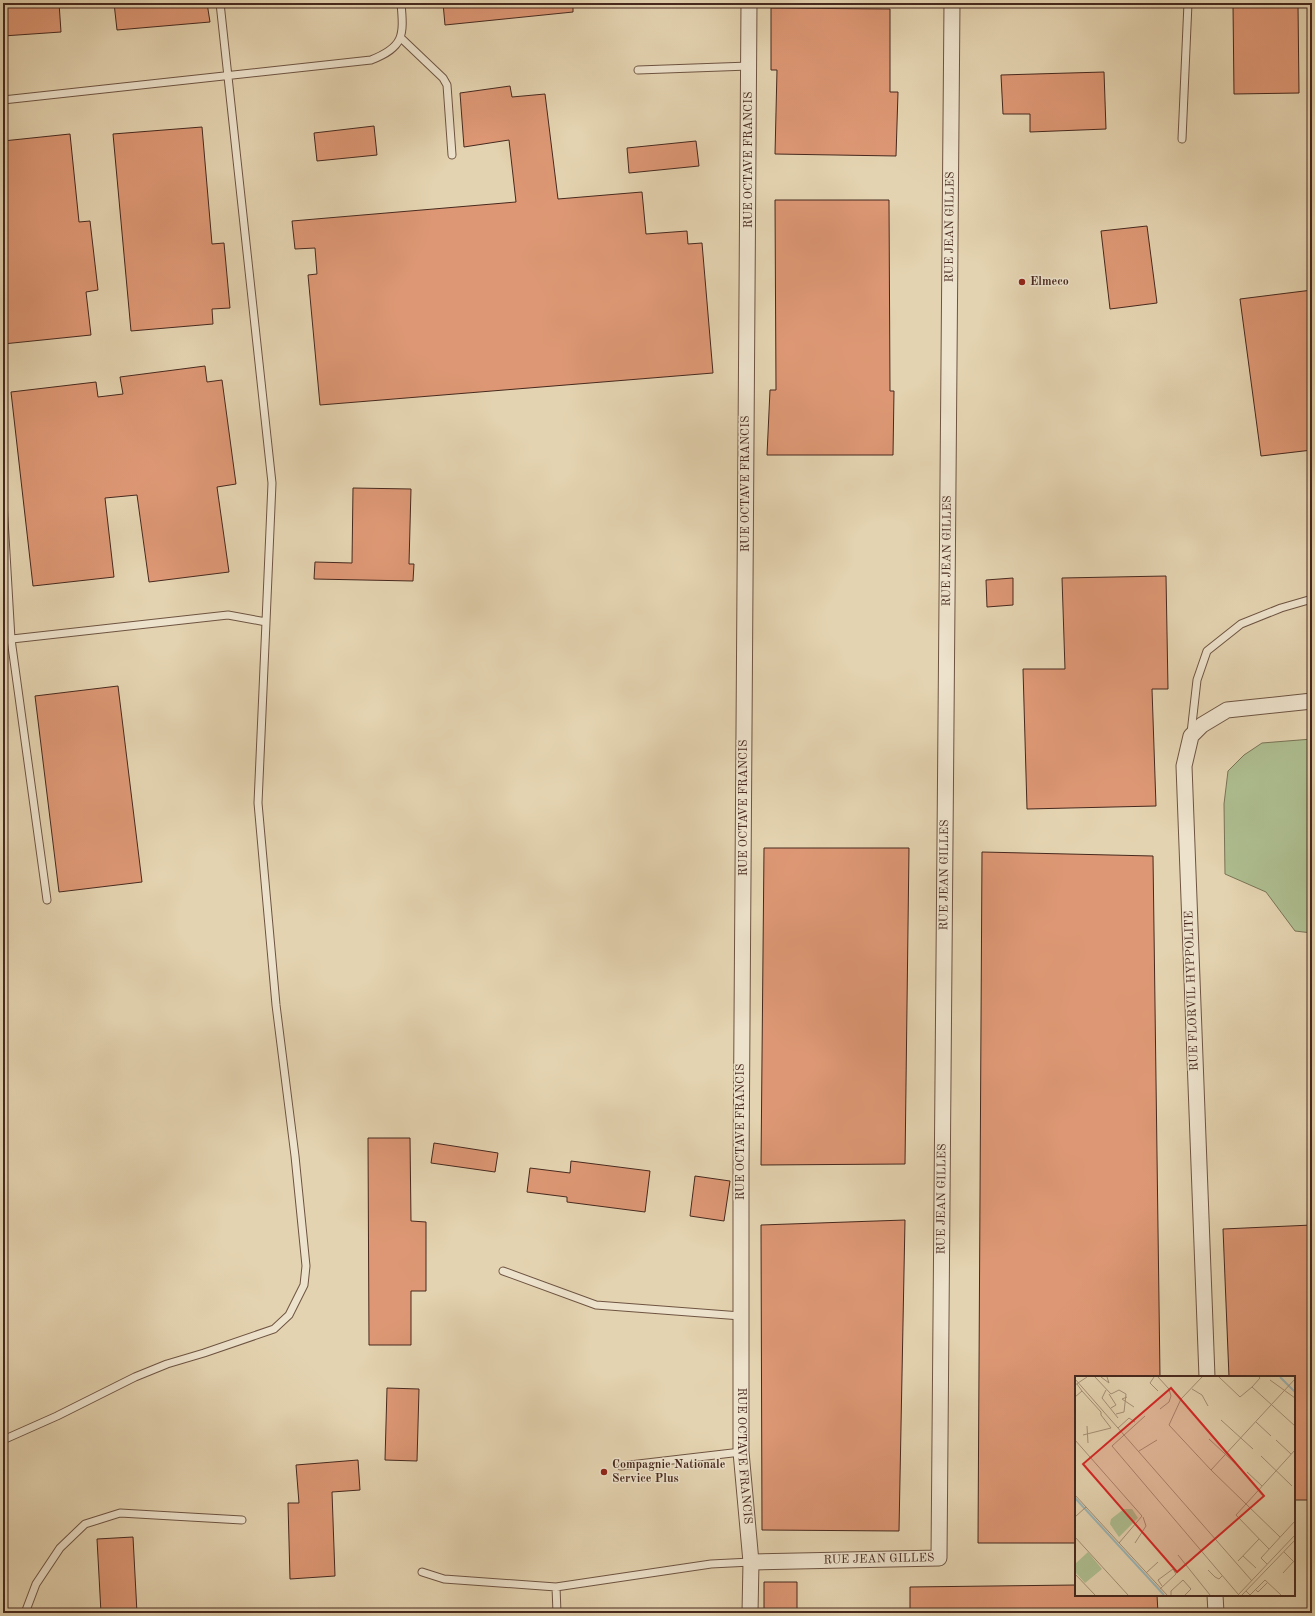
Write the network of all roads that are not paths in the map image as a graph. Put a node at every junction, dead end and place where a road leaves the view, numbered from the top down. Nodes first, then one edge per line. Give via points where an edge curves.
1 (220, 3) edge
2 (401, 3) edge
3 (749, 3) edge
4 (952, 3) edge
5 (1188, 3) edge
6 (401, 38) junction
7 (750, 66) junction
8 (638, 70) dead end
9 (228, 75) junction
10 (3, 100) edge
11 (1182, 139) dead end
12 (452, 155) dead end
13 (3, 502) edge
14 (1312, 599) edge
15 (266, 622) junction
16 (7, 639) edge
17 (1312, 701) edge
18 (1191, 736) junction
19 (47, 900) dead end
20 (503, 1272) dead end
21 (741, 1316) junction
22 (1207, 1376) edge
23 (3, 1440) edge
24 (741, 1452) junction
25 (621, 1466) dead end
26 (242, 1520) dead end
27 (751, 1562) junction
28 (422, 1572) dead end
29 (556, 1588) junction
30 (1215, 1596) edge
31 (25, 1613) edge
32 (557, 1613) edge
33 (750, 1613) edge
34 (1216, 1613) edge

1 - 9 lane
2 - 6 lane
3 - 7 street, RUE OCTAVE FRANCIS
4 - 27 street, RUE JEAN GILLES via 939,1558
5 - 11 lane
6 - 9 lane via 387,53 371,60
6 - 12 lane via 443,78 447,85
7 - 8 lane
7 - 21 street, RUE OCTAVE FRANCIS
9 - 10 lane
9 - 15 lane via 272,483
13 - 16 lane
14 - 18 lane via 1241,624 1207,651 1197,680
15 - 16 lane via 228,615
15 - 23 lane via 258,803 276,997 305,1258 304,1285 289,1315 274,1328 161,1366
16 - 19 lane
17 - 18 street via 1227,710
18 - 22 street, RUE FLORVIL HYPPOLITE via 1184,766
20 - 21 lane via 596,1305
21 - 24 street, RUE OCTAVE FRANCIS
24 - 25 lane
24 - 27 street, RUE OCTAVE FRANCIS
26 - 31 lane via 120,1513 85,1524 60,1548 36,1584
27 - 29 lane via 710,1564
27 - 33 street, RUE OCTAVE FRANCIS
28 - 29 lane via 444,1579
29 - 32 lane
30 - 34 street

